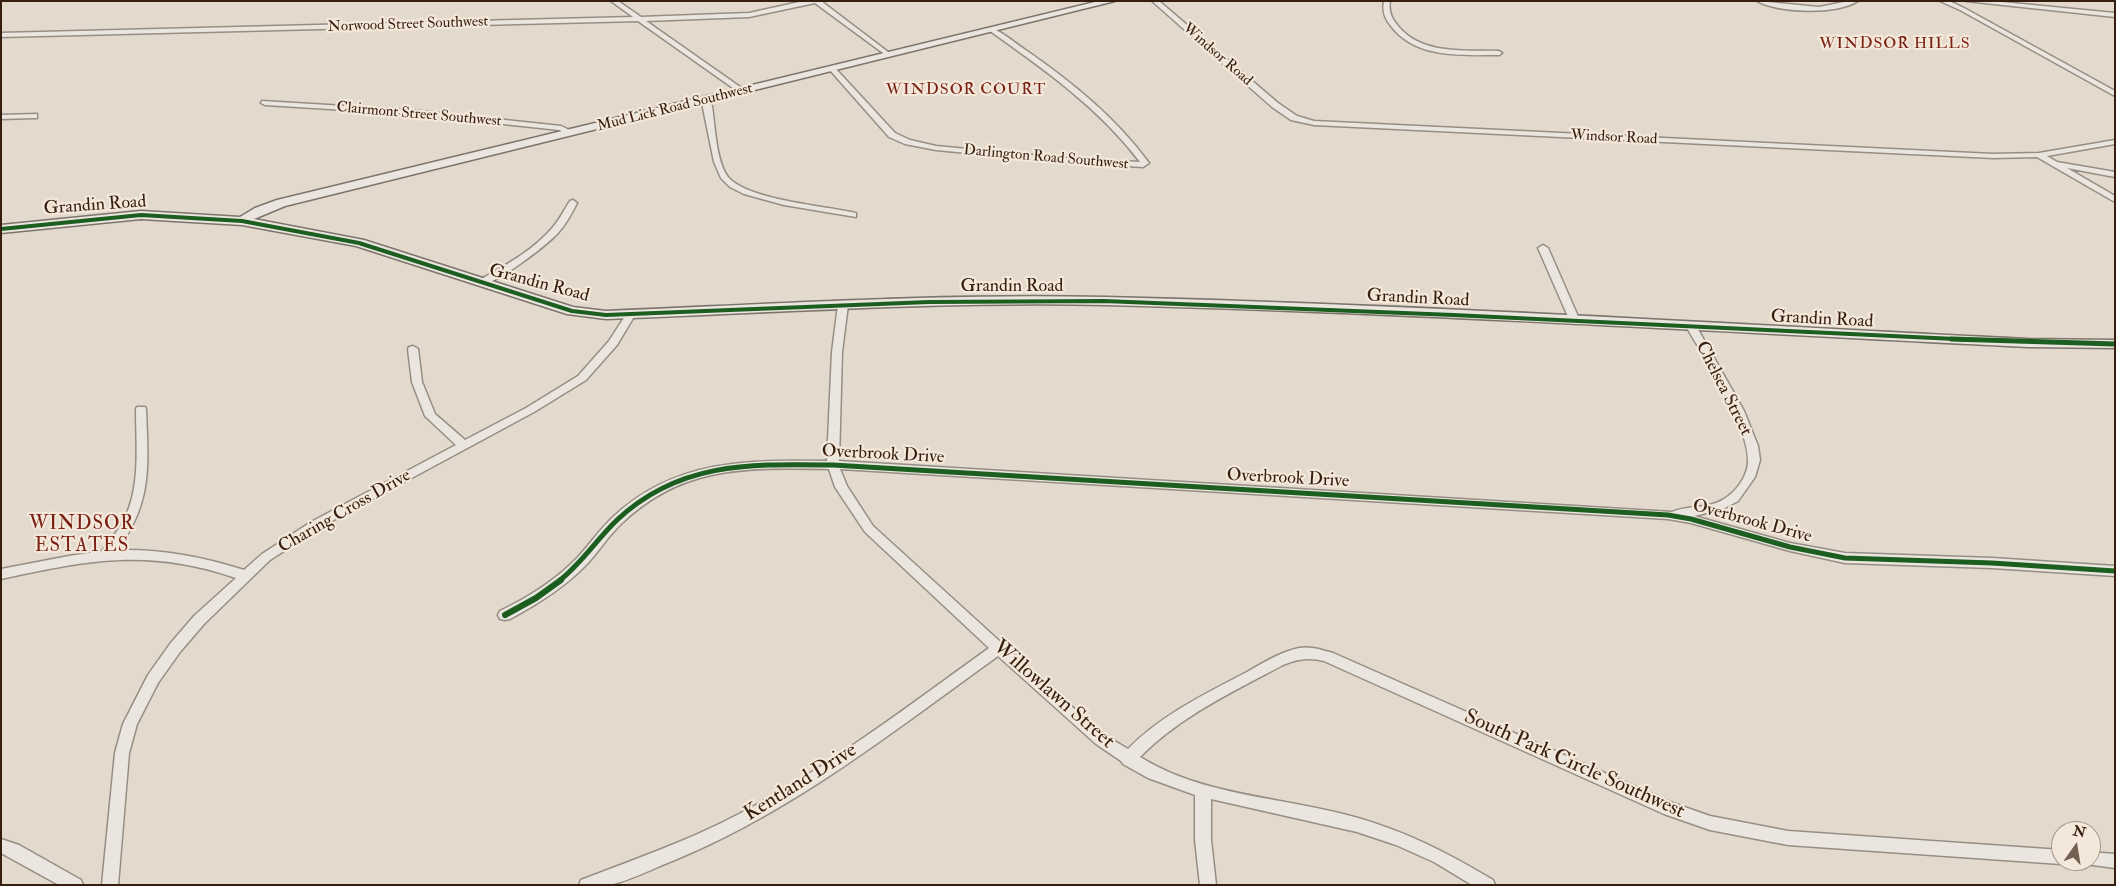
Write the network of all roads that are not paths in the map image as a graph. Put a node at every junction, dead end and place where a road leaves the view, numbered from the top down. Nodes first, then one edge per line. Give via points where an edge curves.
1 (614, 1) edge
2 (815, 1) edge
3 (1110, 1) edge
4 (1155, 1) edge
5 (1387, 1) edge
6 (1760, 1) edge
7 (1855, 1) edge
8 (1943, 1) edge
9 (1969, 1) edge
10 (2115, 15) edge
11 (640, 19) junction
12 (992, 30) junction
13 (1, 35) edge
14 (1499, 53) dead end
15 (888, 55) junction
16 (833, 68) junction
17 (740, 91) junction
18 (2115, 94) edge
19 (704, 100) junction
20 (265, 103) dead end
21 (34, 116) dead end
22 (1, 117) edge
23 (572, 133) junction
24 (2115, 142) edge
25 (2039, 155) junction
26 (2054, 163) junction
27 (2115, 175) edge
28 (2115, 200) edge
29 (281, 203) junction
30 (573, 203) dead end
31 (853, 215) dead end
32 (198, 216) junction
33 (242, 221) junction
34 (1, 228) edge
35 (1543, 248) dead end
36 (481, 283) junction
37 (843, 305) junction
38 (630, 315) junction
39 (1575, 321) junction
40 (1691, 326) junction
41 (2115, 344) edge
42 (413, 349) dead end
43 (141, 409) dead end
44 (464, 445) junction
45 (833, 465) junction
46 (1668, 515) junction
47 (106, 555) junction
48 (2115, 571) edge
49 (1, 574) edge
50 (246, 576) junction
51 (505, 615) dead end
52 (999, 648) junction
53 (1128, 759) junction
54 (1204, 791) junction
55 (1, 846) edge
56 (2051, 856) edge
57 (2101, 860) edge
58 (2115, 861) edge
59 (75, 885) edge
60 (110, 885) edge
61 (587, 885) edge
62 (1208, 885) edge
63 (1487, 885) edge

1 - 11 street
2 - 11 street, Norwood Street Southwest via 739,16
2 - 15 street
3 - 12 street, Mud Lick Road Southwest
4 - 25 street, Windsor Road via 1275,105 1294,118 1314,123 1924,154
5 - 14 street via 1386,9 1395,27 1409,40 1446,50
6 - 7 street via 1820,10 1840,8
8 - 18 street
9 - 10 street
11 - 13 street, Norwood Street Southwest
11 - 17 street
12 - 15 street, Mud Lick Road Southwest
12 - 16 street, Darlington Road Southwest via 1093,102 1145,164 1025,157 908,142 892,135
15 - 16 street, Mud Lick Road Southwest
16 - 17 street, Mud Lick Road Southwest
17 - 19 street, Mud Lick Road Southwest
19 - 23 street, Mud Lick Road Southwest
19 - 31 street via 720,166 729,183 753,195
20 - 23 street, Clairmont Street Southwest via 429,114 561,128
21 - 22 street
23 - 29 street, Mud Lick Road Southwest
24 - 25 street, Windsor Road
25 - 26 street
26 - 27 street
26 - 28 street
29 - 32 street
29 - 33 street, Mud Lick Road Southwest
30 - 36 street via 562,224 548,239
32 - 33 street, Grandin Road
32 - 34 street, Grandin Road via 112,217
33 - 36 street, Grandin Road via 359,243
35 - 39 street
36 - 38 street, Grandin Road via 572,310
37 - 38 street, Grandin Road
37 - 39 street, Grandin Road via 1001,300 1133,301
37 - 45 street, Willowlawn Street via 837,352
38 - 44 street, Charing Cross Drive via 613,343 582,378
39 - 40 street, Grandin Road
40 - 41 street, Grandin Road
40 - 46 street, Chelsea Street via 1738,411 1754,462 1744,487 1729,503
42 - 44 street via 417,382 430,416
43 - 47 street via 141,492 129,526
44 - 50 street, Charing Cross Drive via 315,525 266,558
45 - 46 street, Overbrook Drive
45 - 51 street, Overbrook Drive via 732,466 674,480 639,500 616,520 564,577 543,594
45 - 52 street, Willowlawn Street via 841,488 869,528
46 - 48 street, Overbrook Drive via 1844,558
47 - 49 street via 74,558
47 - 50 street via 184,558
50 - 60 street, Charing Cross Drive via 174,648 153,679 130,724 122,752
52 - 53 street, Willowlawn Street via 1101,740
52 - 61 street, Kentland Drive via 821,774 766,807 667,856
53 - 54 street, Willowlawn Street via 1153,773
53 - 56 street, South Park Circle Southwest via 1144,740 1176,717 1276,663 1296,655 1314,654 1401,688 1670,809 1710,823 1788,838
54 - 62 street via 1203,840
54 - 63 street, Willowlawn Street via 1358,825 1440,857
55 - 59 street via 14,850
57 - 58 street

